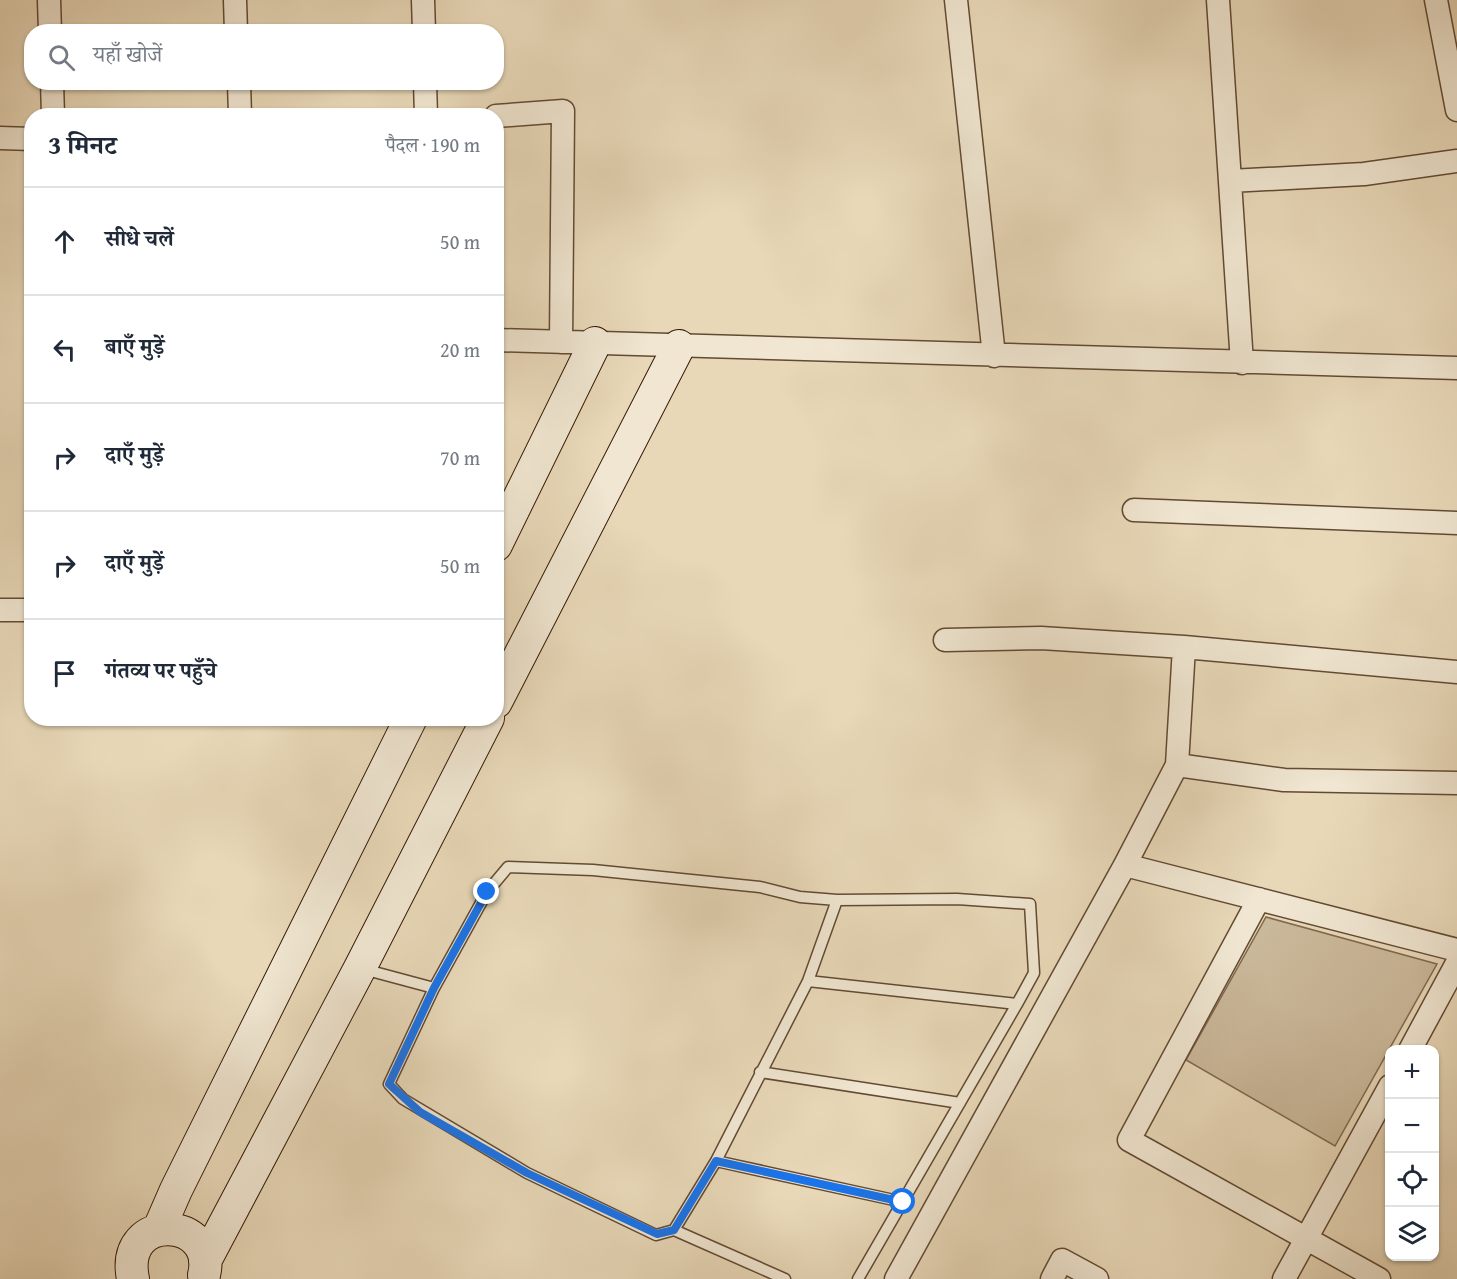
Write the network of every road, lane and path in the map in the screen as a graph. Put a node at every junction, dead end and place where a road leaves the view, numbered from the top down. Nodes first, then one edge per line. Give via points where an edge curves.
1 (49, 0) edge
2 (235, 0) edge
3 (423, 0) edge
4 (956, 0) edge
5 (1218, 0) edge
6 (1436, 0) edge
7 (50, 24) edge
8 (236, 24) edge
9 (424, 24) edge
10 (1455, 83) edge
11 (52, 90) edge
12 (238, 90) edge
13 (425, 90) edge
14 (53, 108) edge
15 (240, 108) edge
16 (426, 108) edge
17 (1457, 110) edge
18 (504, 115) edge
19 (0, 138) edge
20 (24, 139) edge
21 (1457, 160) edge
22 (1230, 181) junction
23 (504, 340) edge
24 (561, 342) junction
25 (595, 343) junction
26 (679, 345) junction
27 (994, 356) junction
28 (1242, 363) junction
29 (1457, 368) edge
30 (1134, 510) dead end
31 (1457, 523) edge
32 (504, 529) edge
33 (0, 610) edge
34 (24, 610) edge
35 (945, 640) dead end
36 (1184, 647) junction
37 (1457, 672) edge
38 (504, 686) edge
39 (407, 726) edge
40 (484, 726) edge
41 (1177, 765) junction
42 (1457, 783) edge
43 (1125, 865) junction
44 (1259, 899) junction
45 (837, 900) junction
46 (1457, 950) edge
47 (1457, 963) edge
48 (360, 968) junction
49 (808, 981) junction
50 (434, 988) junction
51 (1017, 1004) junction
52 (1413, 1045) edge
53 (760, 1072) junction
54 (1385, 1093) edge
55 (960, 1103) junction
56 (716, 1161) junction
57 (903, 1202) junction
58 (159, 1229) junction
59 (674, 1230) junction
60 (1306, 1239) junction
61 (208, 1272) edge
62 (133, 1279) edge
63 (785, 1279) edge
64 (858, 1279) edge
65 (896, 1279) edge
66 (1052, 1279) edge
67 (1097, 1279) edge
68 (1284, 1279) edge
69 (1379, 1279) edge

1 - 7 street
2 - 8 street
3 - 9 street
4 - 27 street
5 - 22 street
6 - 10 street
10 - 17 street
11 - 14 street
12 - 15 street
13 - 16 street
18 - 24 street via 563,111
19 - 20 street
21 - 22 street via 1364,174
22 - 28 street
23 - 24 street
24 - 25 street
25 - 26 street
25 - 32 street
26 - 27 street
26 - 38 street
27 - 28 street
28 - 29 street
30 - 31 street
33 - 34 street
35 - 36 street via 1041,638
36 - 37 street
36 - 41 street
39 - 58 street
40 - 48 street
41 - 42 street via 1284,780
41 - 43 street
43 - 44 street
43 - 65 street
44 - 46 street
44 - 60 street via 1129,1140
45 - 49 lane
45 - 50 lane via 800,897 760,887 593,870 508,867 487,892
45 - 51 lane via 957,899 1030,904 1034,973
47 - 52 street
48 - 50 lane
48 - 61 street
49 - 51 lane
49 - 53 lane
50 - 59 lane via 389,1084 404,1099 527,1173 657,1234
51 - 55 lane
53 - 55 lane
53 - 56 lane
54 - 60 street
55 - 57 lane
56 - 57 lane
56 - 59 lane
57 - 64 lane
58 - 61 street via 171,1228 189,1235 201,1249
58 - 62 street via 138,1243 132,1255
59 - 63 lane
60 - 68 street
60 - 69 street
66 - 67 street via 1062,1260

